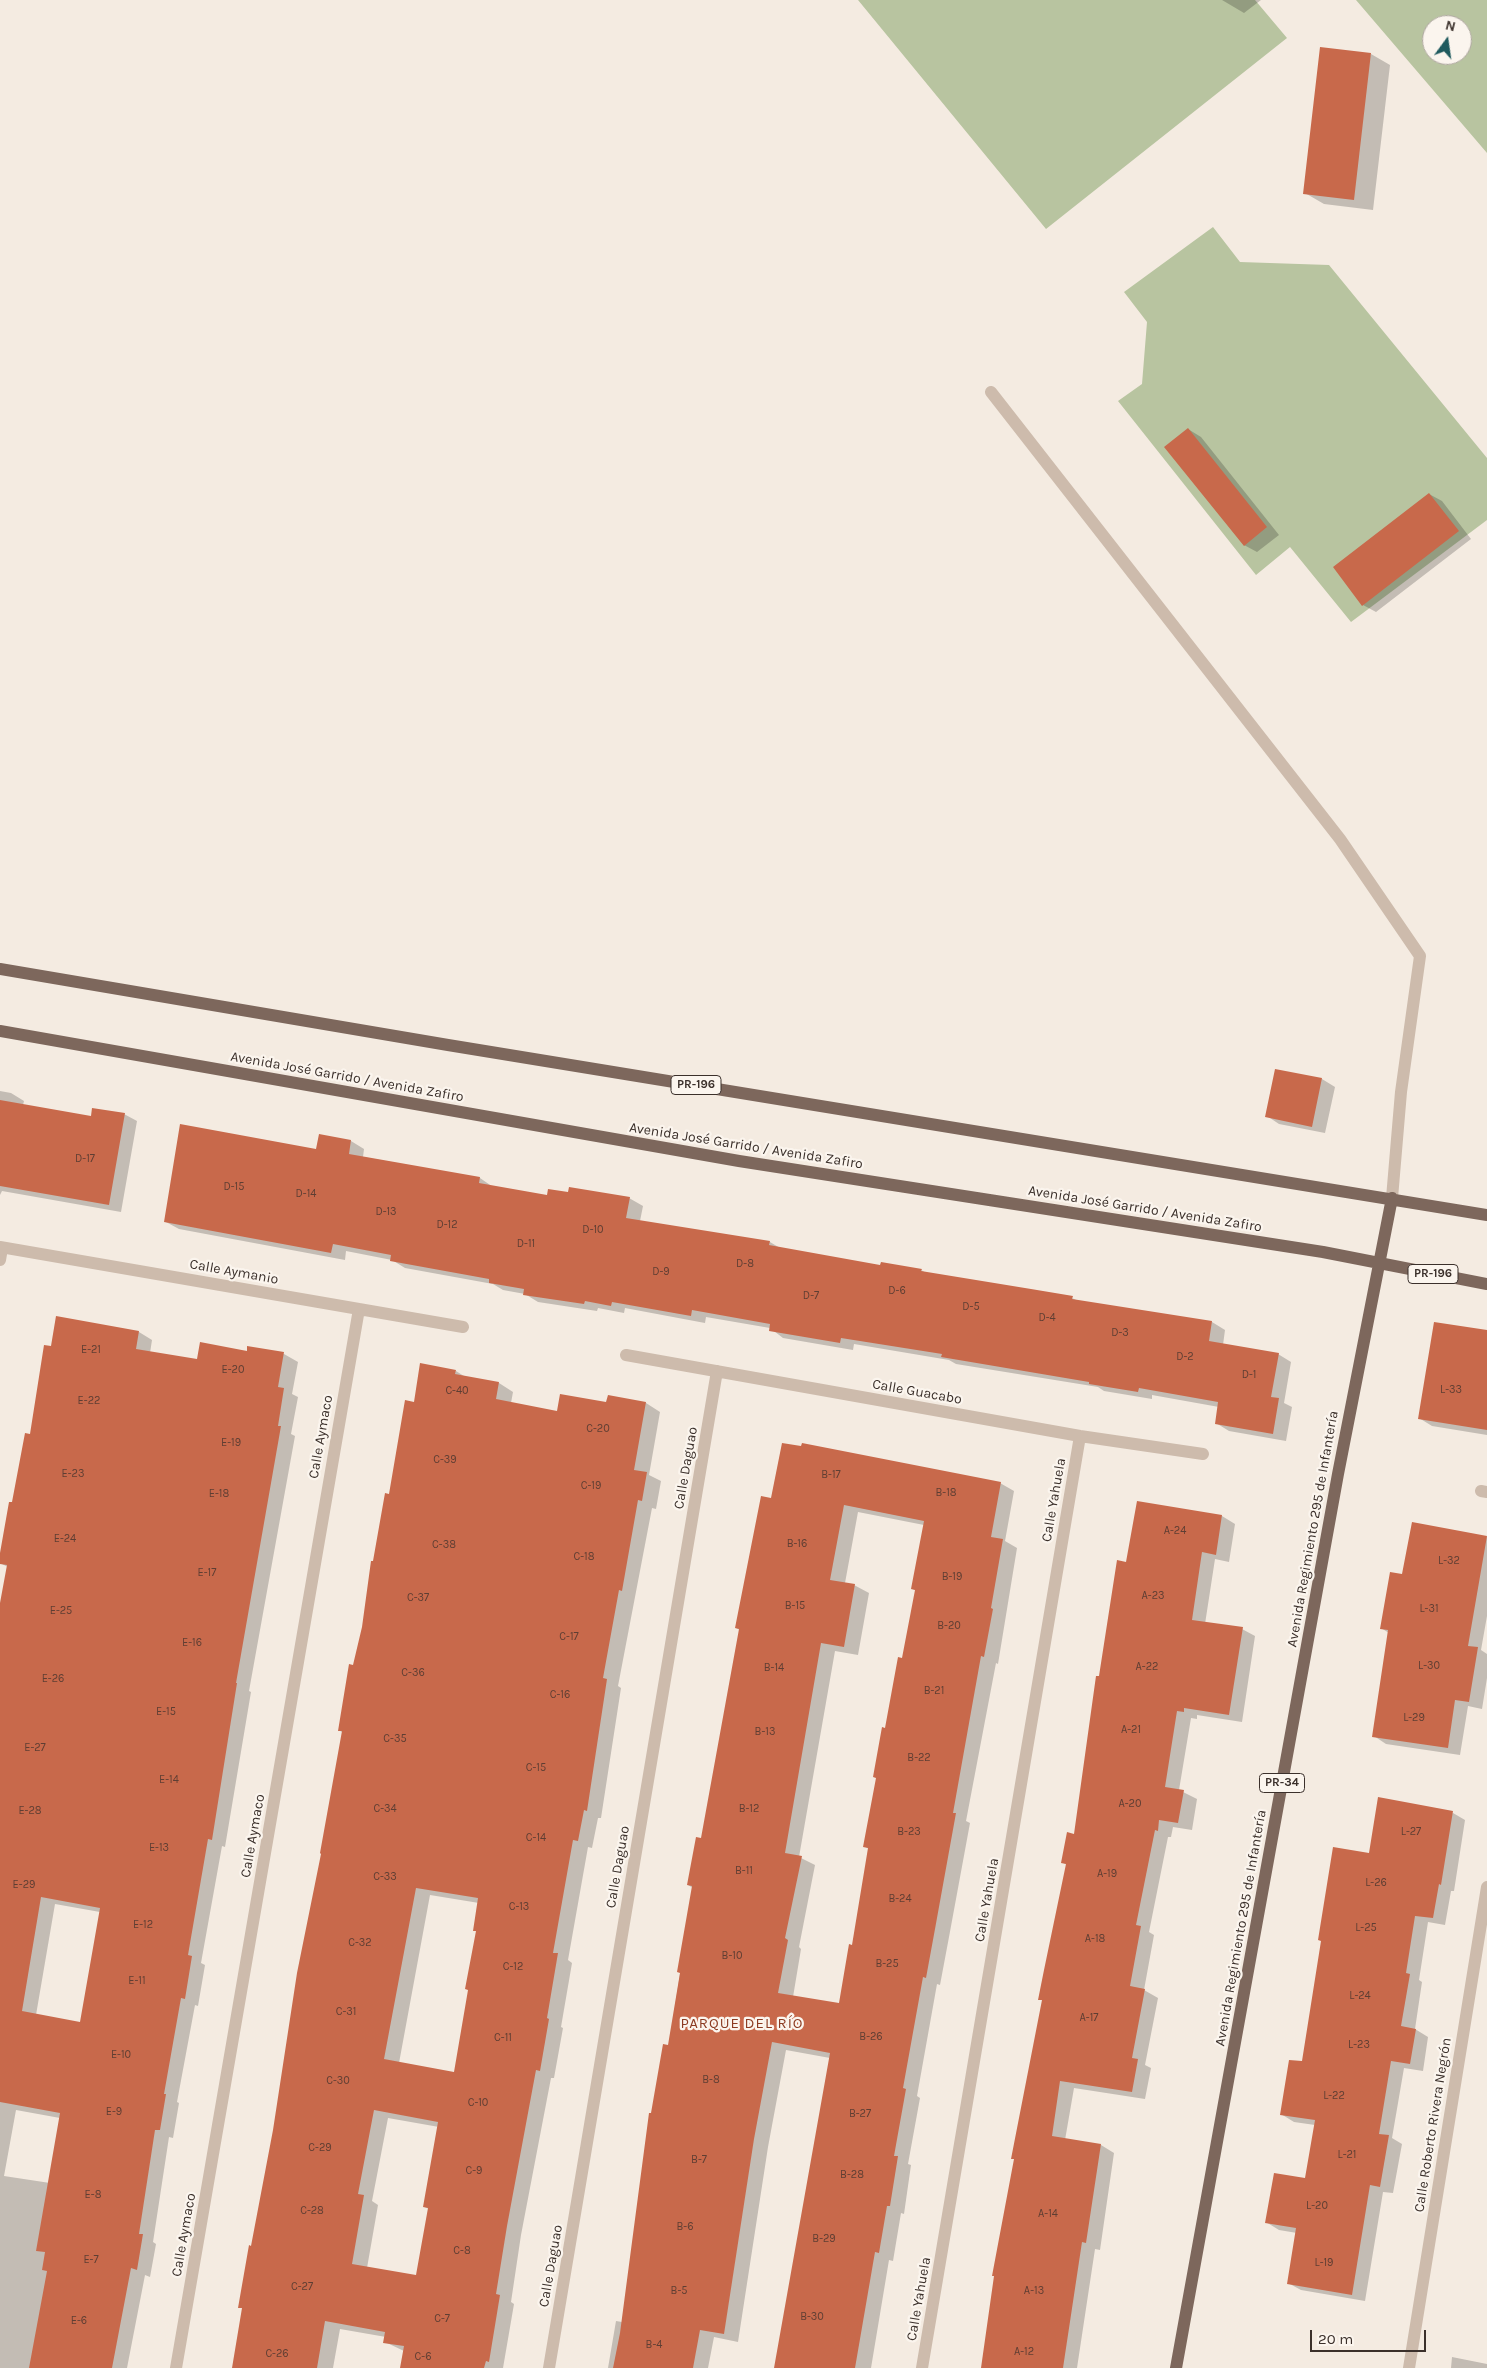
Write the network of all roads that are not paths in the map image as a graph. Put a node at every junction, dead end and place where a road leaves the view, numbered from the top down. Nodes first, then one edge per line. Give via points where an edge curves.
1 (991, 392) dead end
2 (0, 969) edge
3 (0, 1031) edge
4 (1392, 1198) junction
5 (1487, 1216) edge
6 (1, 1252) edge
7 (1379, 1264) junction
8 (1487, 1284) edge
9 (359, 1309) junction
10 (462, 1326) dead end
11 (626, 1355) dead end
12 (717, 1371) junction
13 (1080, 1436) junction
14 (1203, 1454) dead end
15 (1487, 1887) edge
16 (176, 2368) edge
17 (549, 2368) edge
18 (922, 2368) edge
19 (1176, 2368) edge
20 (1409, 2368) edge

1 - 4 street via 1340,840 1420,956 1401,1092
2 - 4 main road, PR-196 via 458,1047
3 - 7 main road, Avenida José Garrido / Avenida Zafiro / PR-196 via 729,1159 1323,1252
4 - 5 main road, PR-196
4 - 7 main road, Avenida Regimiento 295 de Infantería / PR-34
6 - 9 street, Calle Aymanio
7 - 8 main road, Avenida José Garrido / Avenida Zafiro / PR-196
7 - 19 main road, Avenida Regimiento 295 de Infantería / PR-34
9 - 10 street, Calle Aymanio
9 - 16 street, Calle Aymaco
11 - 12 street, Calle Guacabo
12 - 13 street, Calle Guacabo
12 - 17 street, Calle Daguao
13 - 14 street, Calle Guacabo
13 - 18 street, Calle Yahuela
15 - 20 street, Calle Roberto Rivera Negrón

